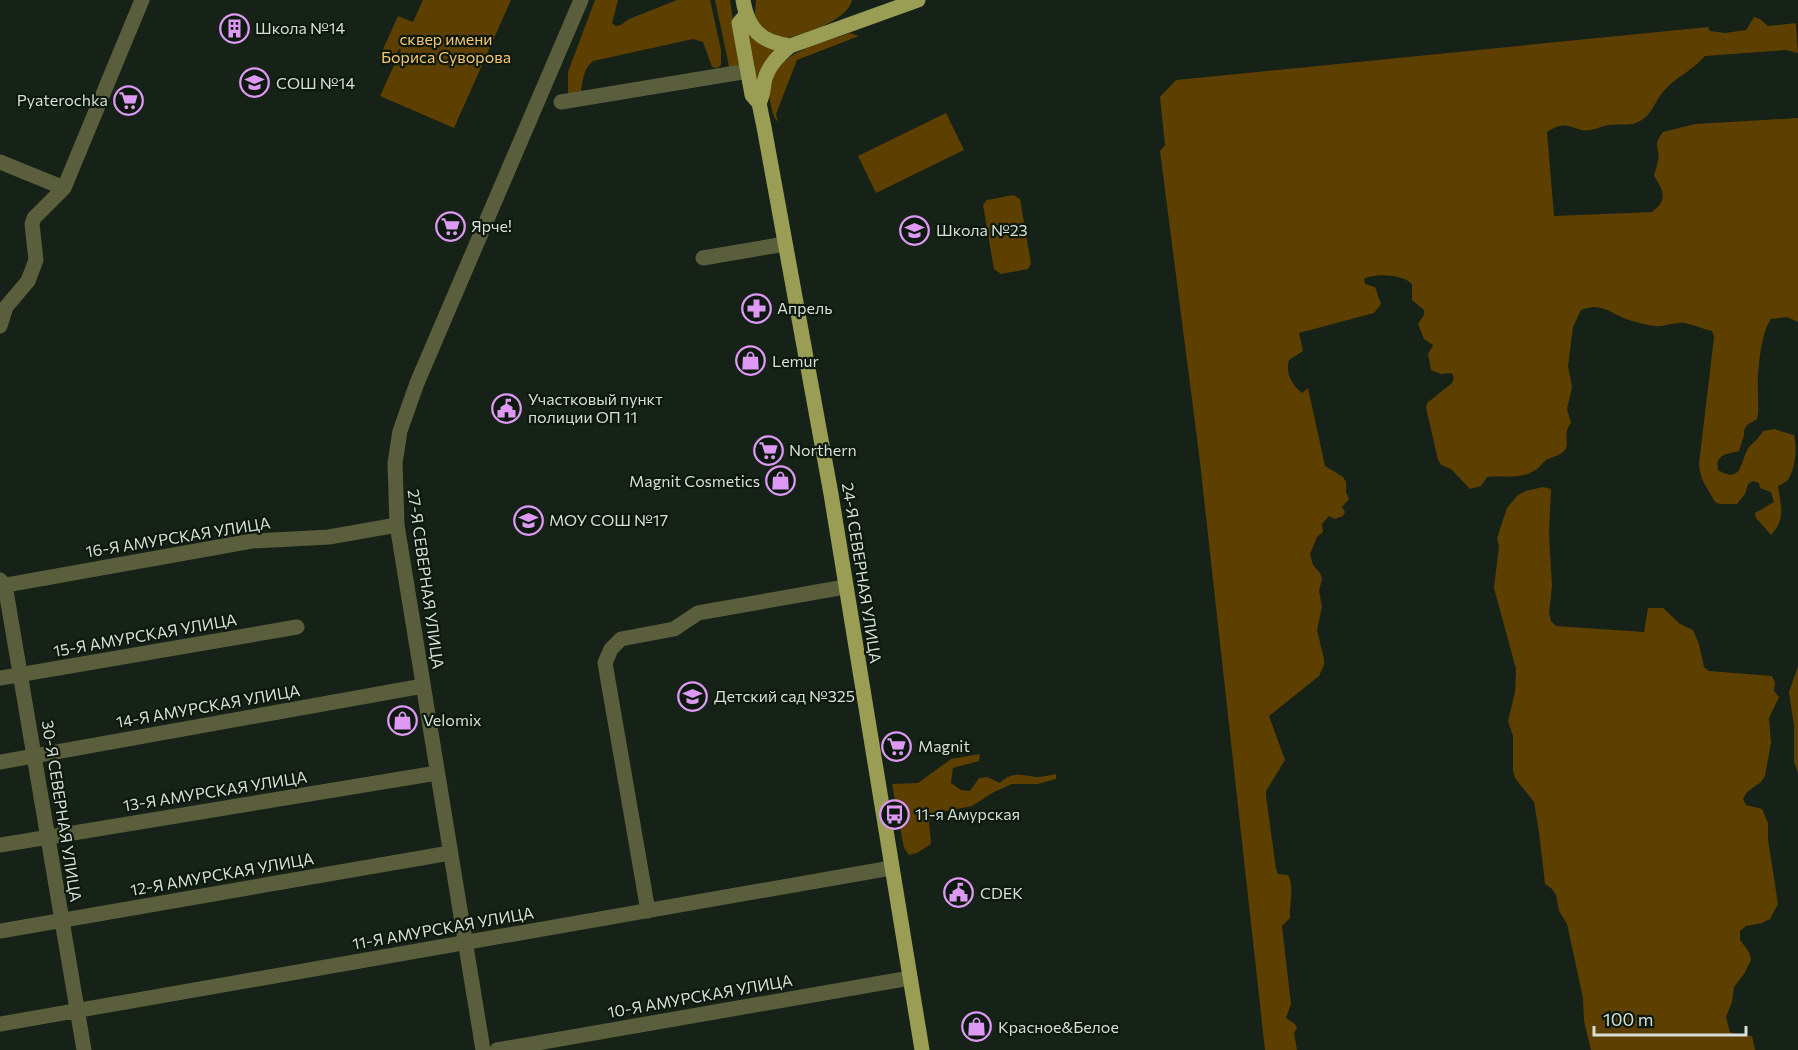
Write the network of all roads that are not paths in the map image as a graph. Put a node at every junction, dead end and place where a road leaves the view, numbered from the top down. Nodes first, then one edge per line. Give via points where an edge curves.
1 (142, 0) edge
2 (581, 0) edge
3 (918, 0) edge
4 (745, 5) edge
5 (790, 46) junction
6 (748, 70) junction
7 (561, 102) dead end
8 (759, 103) junction
9 (0, 162) edge
10 (64, 188) junction
11 (785, 244) junction
12 (703, 258) dead end
13 (0, 326) edge
14 (397, 525) junction
15 (2, 584) edge
16 (845, 587) junction
17 (297, 627) dead end
18 (22, 674) junction
19 (0, 678) edge
20 (423, 686) junction
21 (35, 756) junction
22 (0, 762) edge
23 (437, 773) junction
24 (48, 836) junction
25 (0, 845) edge
26 (450, 853) junction
27 (891, 868) junction
28 (648, 911) junction
29 (62, 920) junction
30 (0, 931) edge
31 (465, 943) junction
32 (910, 978) junction
33 (77, 1010) junction
34 (0, 1024) edge
35 (84, 1050) edge
36 (483, 1050) edge
37 (497, 1050) edge
38 (922, 1050) edge

1 - 10 street
2 - 14 street, 27-Я СЕВЕРНАЯ УЛИЦА via 407,409 395,463
3 - 5 main road
4 - 5 main road via 754,29 765,39
4 - 6 main road, 24-Я СЕВЕРНАЯ УЛИЦА via 740,23
5 - 8 main road, 24-Я СЕВЕРНАЯ УЛИЦА via 771,65
6 - 7 street
6 - 8 main road, 24-Я СЕВЕРНАЯ УЛИЦА via 752,95
8 - 11 main road, 24-Я СЕВЕРНАЯ УЛИЦА
9 - 10 street
10 - 13 street via 34,218 36,260 28,281 6,307
11 - 12 street
11 - 16 main road, 24-Я СЕВЕРНАЯ УЛИЦА
14 - 15 street, 16-Я АМУРСКАЯ УЛИЦА via 329,537 252,541
14 - 20 street, 27-Я СЕВЕРНАЯ УЛИЦА
15 - 18 street, 30-Я СЕВЕРНАЯ УЛИЦА
16 - 27 main road, 24-Я СЕВЕРНАЯ УЛИЦА
16 - 28 street via 698,613 674,628 621,639 607,655 605,663
17 - 18 street, 15-Я АМУРСКАЯ УЛИЦА
18 - 19 street, 15-Я АМУРСКАЯ УЛИЦА
18 - 21 street, 30-Я СЕВЕРНАЯ УЛИЦА
20 - 21 street, 14-Я АМУРСКАЯ УЛИЦА
20 - 23 street, 27-Я СЕВЕРНАЯ УЛИЦА
21 - 22 street, 14-Я АМУРСКАЯ УЛИЦА
21 - 24 street, 30-Я СЕВЕРНАЯ УЛИЦА
23 - 24 street, 13-Я АМУРСКАЯ УЛИЦА
23 - 26 street, 27-Я СЕВЕРНАЯ УЛИЦА
24 - 25 street, 13-Я АМУРСКАЯ УЛИЦА
24 - 29 street, 30-Я СЕВЕРНАЯ УЛИЦА
26 - 29 street, 12-Я АМУРСКАЯ УЛИЦА
26 - 31 street, 27-Я СЕВЕРНАЯ УЛИЦА
27 - 28 street, 11-Я АМУРСКАЯ УЛИЦА
27 - 32 main road, 24-Я СЕВЕРНАЯ УЛИЦА
28 - 31 street, 11-Я АМУРСКАЯ УЛИЦА
29 - 30 street, 12-Я АМУРСКАЯ УЛИЦА
29 - 33 street, 30-Я СЕВЕРНАЯ УЛИЦА
31 - 33 street, 11-Я АМУРСКАЯ УЛИЦА
31 - 36 street, 27-Я СЕВЕРНАЯ УЛИЦА
32 - 37 street, 10-Я АМУРСКАЯ УЛИЦА
32 - 38 main road, 24-Я СЕВЕРНАЯ УЛИЦА
33 - 34 street, 11-Я АМУРСКАЯ УЛИЦА
33 - 35 street, 30-Я СЕВЕРНАЯ УЛИЦА

